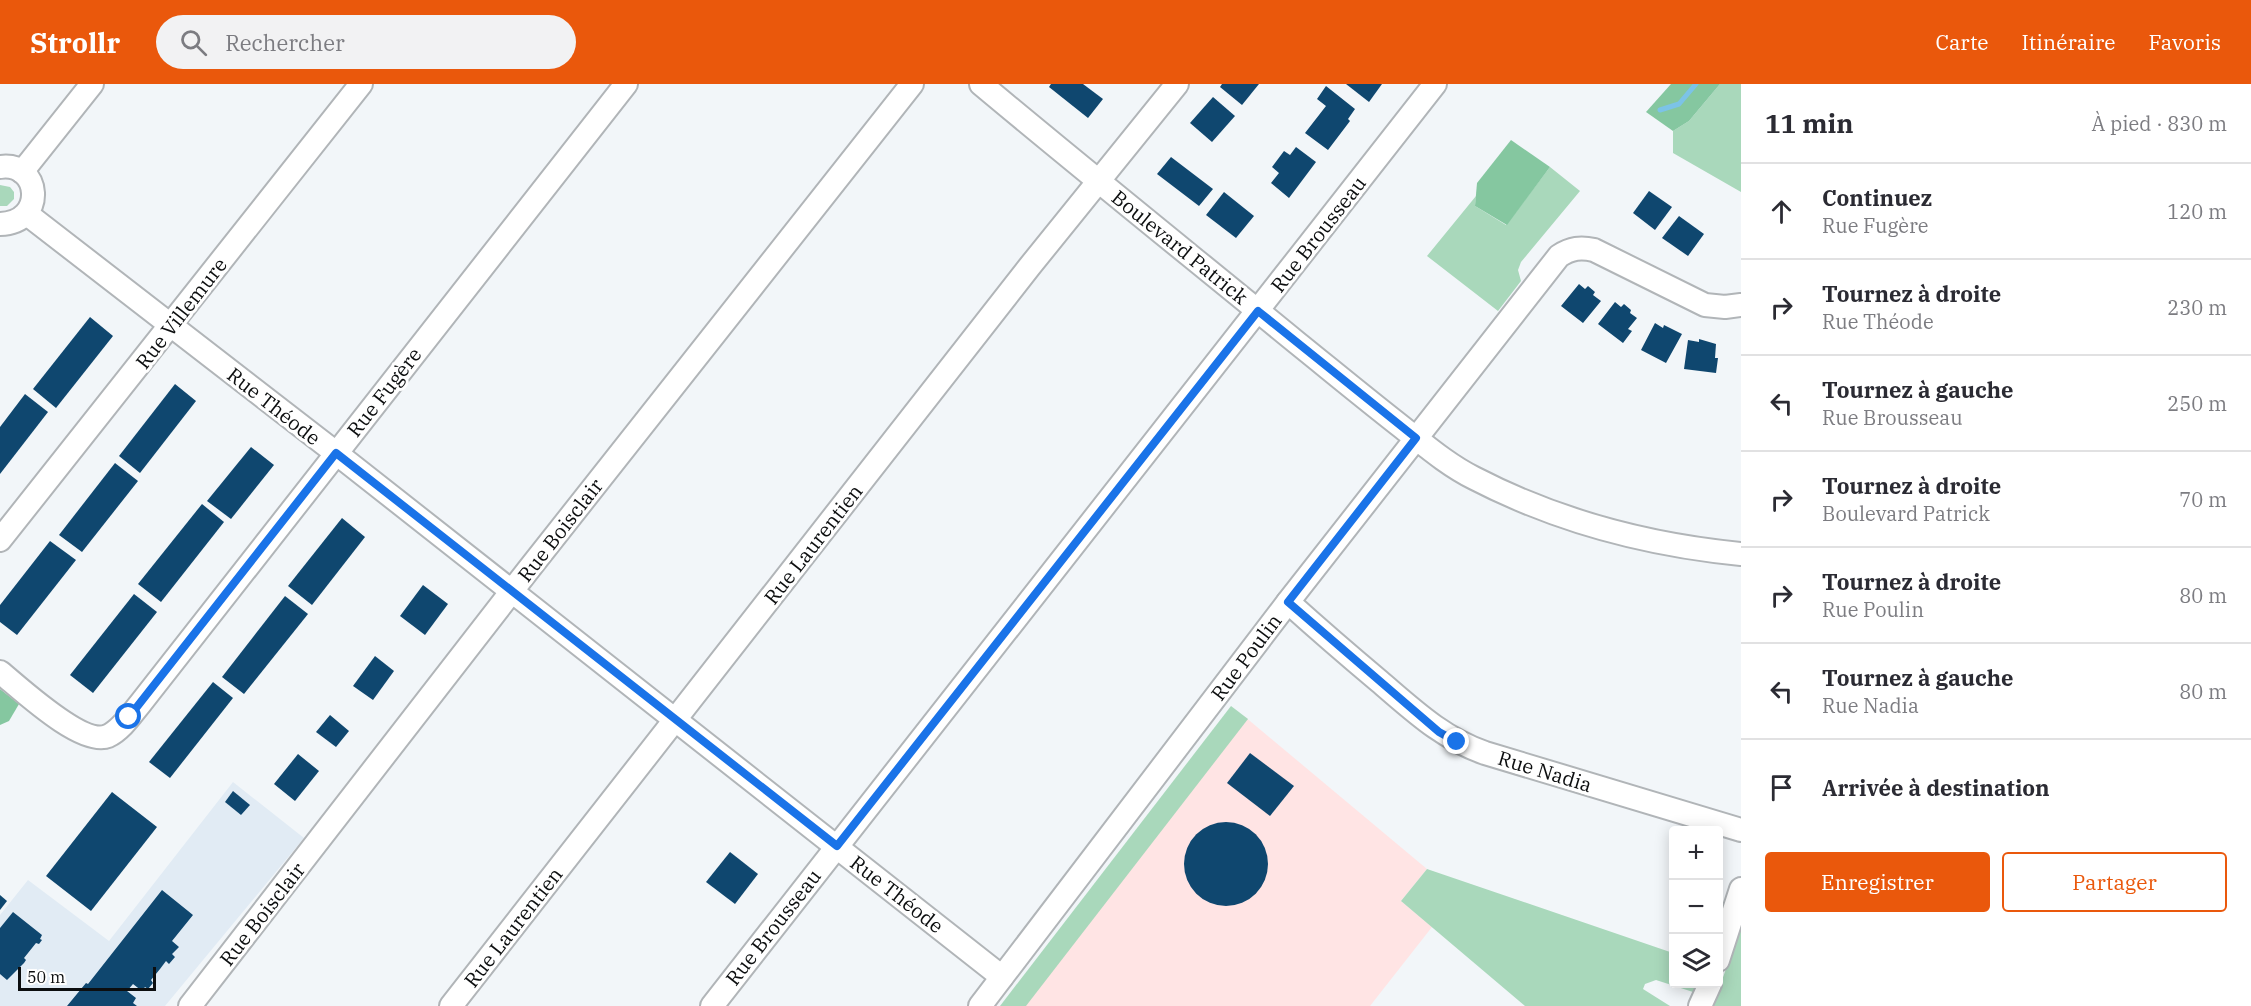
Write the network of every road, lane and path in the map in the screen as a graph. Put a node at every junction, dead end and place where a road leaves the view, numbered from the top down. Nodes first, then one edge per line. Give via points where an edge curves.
1 (92, 84) edge
2 (361, 84) edge
3 (626, 84) edge
4 (912, 84) edge
5 (981, 84) edge
6 (1177, 84) edge
7 (1435, 84) edge
8 (0, 167) edge
9 (22, 172) junction
10 (1098, 180) junction
11 (27, 214) junction
12 (0, 224) edge
13 (1741, 305) edge
14 (1258, 311) junction
15 (171, 326) junction
16 (1416, 438) junction
17 (336, 453) junction
18 (0, 540) edge
19 (1741, 554) edge
20 (511, 593) junction
21 (1288, 602) junction
22 (0, 672) edge
23 (675, 721) junction
24 (1741, 830) edge
25 (837, 846) junction
26 (1741, 889) edge
27 (1723, 947) edge
28 (1002, 977) junction
29 (1708, 988) edge
30 (190, 1006) edge
31 (451, 1006) edge
32 (712, 1006) edge
33 (980, 1006) edge
34 (1701, 1006) edge

1 - 9 street
2 - 15 street, Rue Villemure
3 - 17 street, Rue Fugère
4 - 20 street, Rue Boisclair
5 - 10 street, Boulevard Patrick
6 - 10 street, Rue Laurentien
7 - 14 street, Rue Brousseau
8 - 9 street
9 - 11 street via 32,188
10 - 14 street, Boulevard Patrick
10 - 23 street, Rue Laurentien
11 - 12 street via 10,224
11 - 15 street, Rue Théode
13 - 16 street, Rue Poulin via 1705,305 1594,250 1573,249 1559,256
14 - 16 street, Boulevard Patrick
14 - 25 street, Rue Brousseau
15 - 17 street, Rue Théode
15 - 18 street, Rue Villemure
16 - 19 street, Boulevard Patrick via 1472,478 1551,512 1648,540
16 - 21 street, Rue Poulin
17 - 20 street, Rue Théode
17 - 22 street, Rue Fugère via 115,732 99,738 76,730
20 - 23 street, Rue Théode
20 - 30 street, Rue Boisclair
21 - 24 street, Rue Nadia via 1445,736 1485,753
21 - 28 street, Rue Poulin
23 - 25 street, Rue Théode
23 - 31 street, Rue Laurentien
25 - 28 street, Rue Théode
25 - 32 street, Rue Brousseau
26 - 27 street
28 - 33 street, Rue Poulin
29 - 34 street

